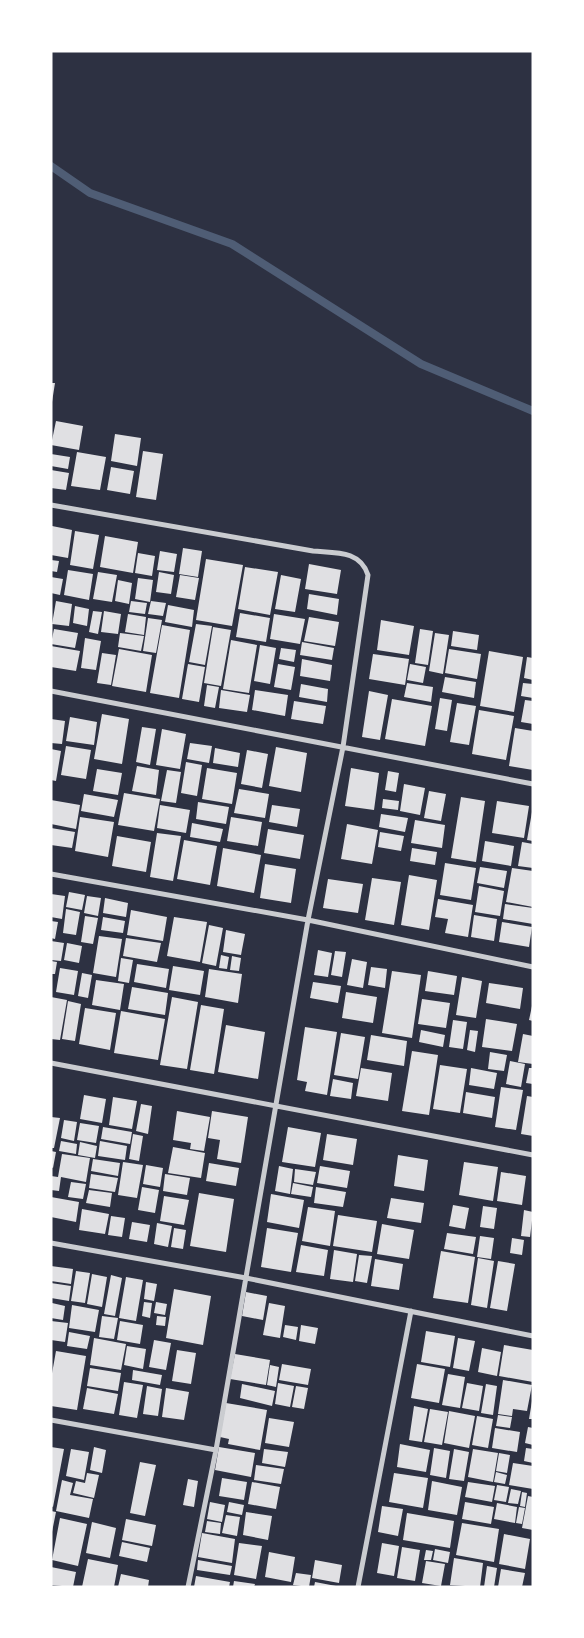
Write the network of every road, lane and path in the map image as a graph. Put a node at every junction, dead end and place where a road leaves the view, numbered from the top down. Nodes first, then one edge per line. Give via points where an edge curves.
1 (51, 505) edge
2 (51, 691) edge
3 (343, 747) junction
4 (533, 784) edge
5 (51, 874) edge
6 (308, 920) junction
7 (533, 967) edge
8 (51, 1063) edge
9 (276, 1106) junction
10 (533, 1155) edge
11 (51, 1243) edge
12 (246, 1278) junction
13 (411, 1312) junction
14 (533, 1336) edge
15 (51, 1420) edge
16 (216, 1450) junction
17 (188, 1587) edge
18 (358, 1587) edge

1 - 3 street via 312,551 346,554 361,561 366,568 368,583
2 - 3 street
3 - 4 street
3 - 6 street
5 - 6 street
6 - 7 street
6 - 9 street
8 - 9 street
9 - 10 street
9 - 12 street
11 - 12 street
12 - 13 street
12 - 16 street
13 - 14 street
13 - 18 street
15 - 16 street
16 - 17 street

